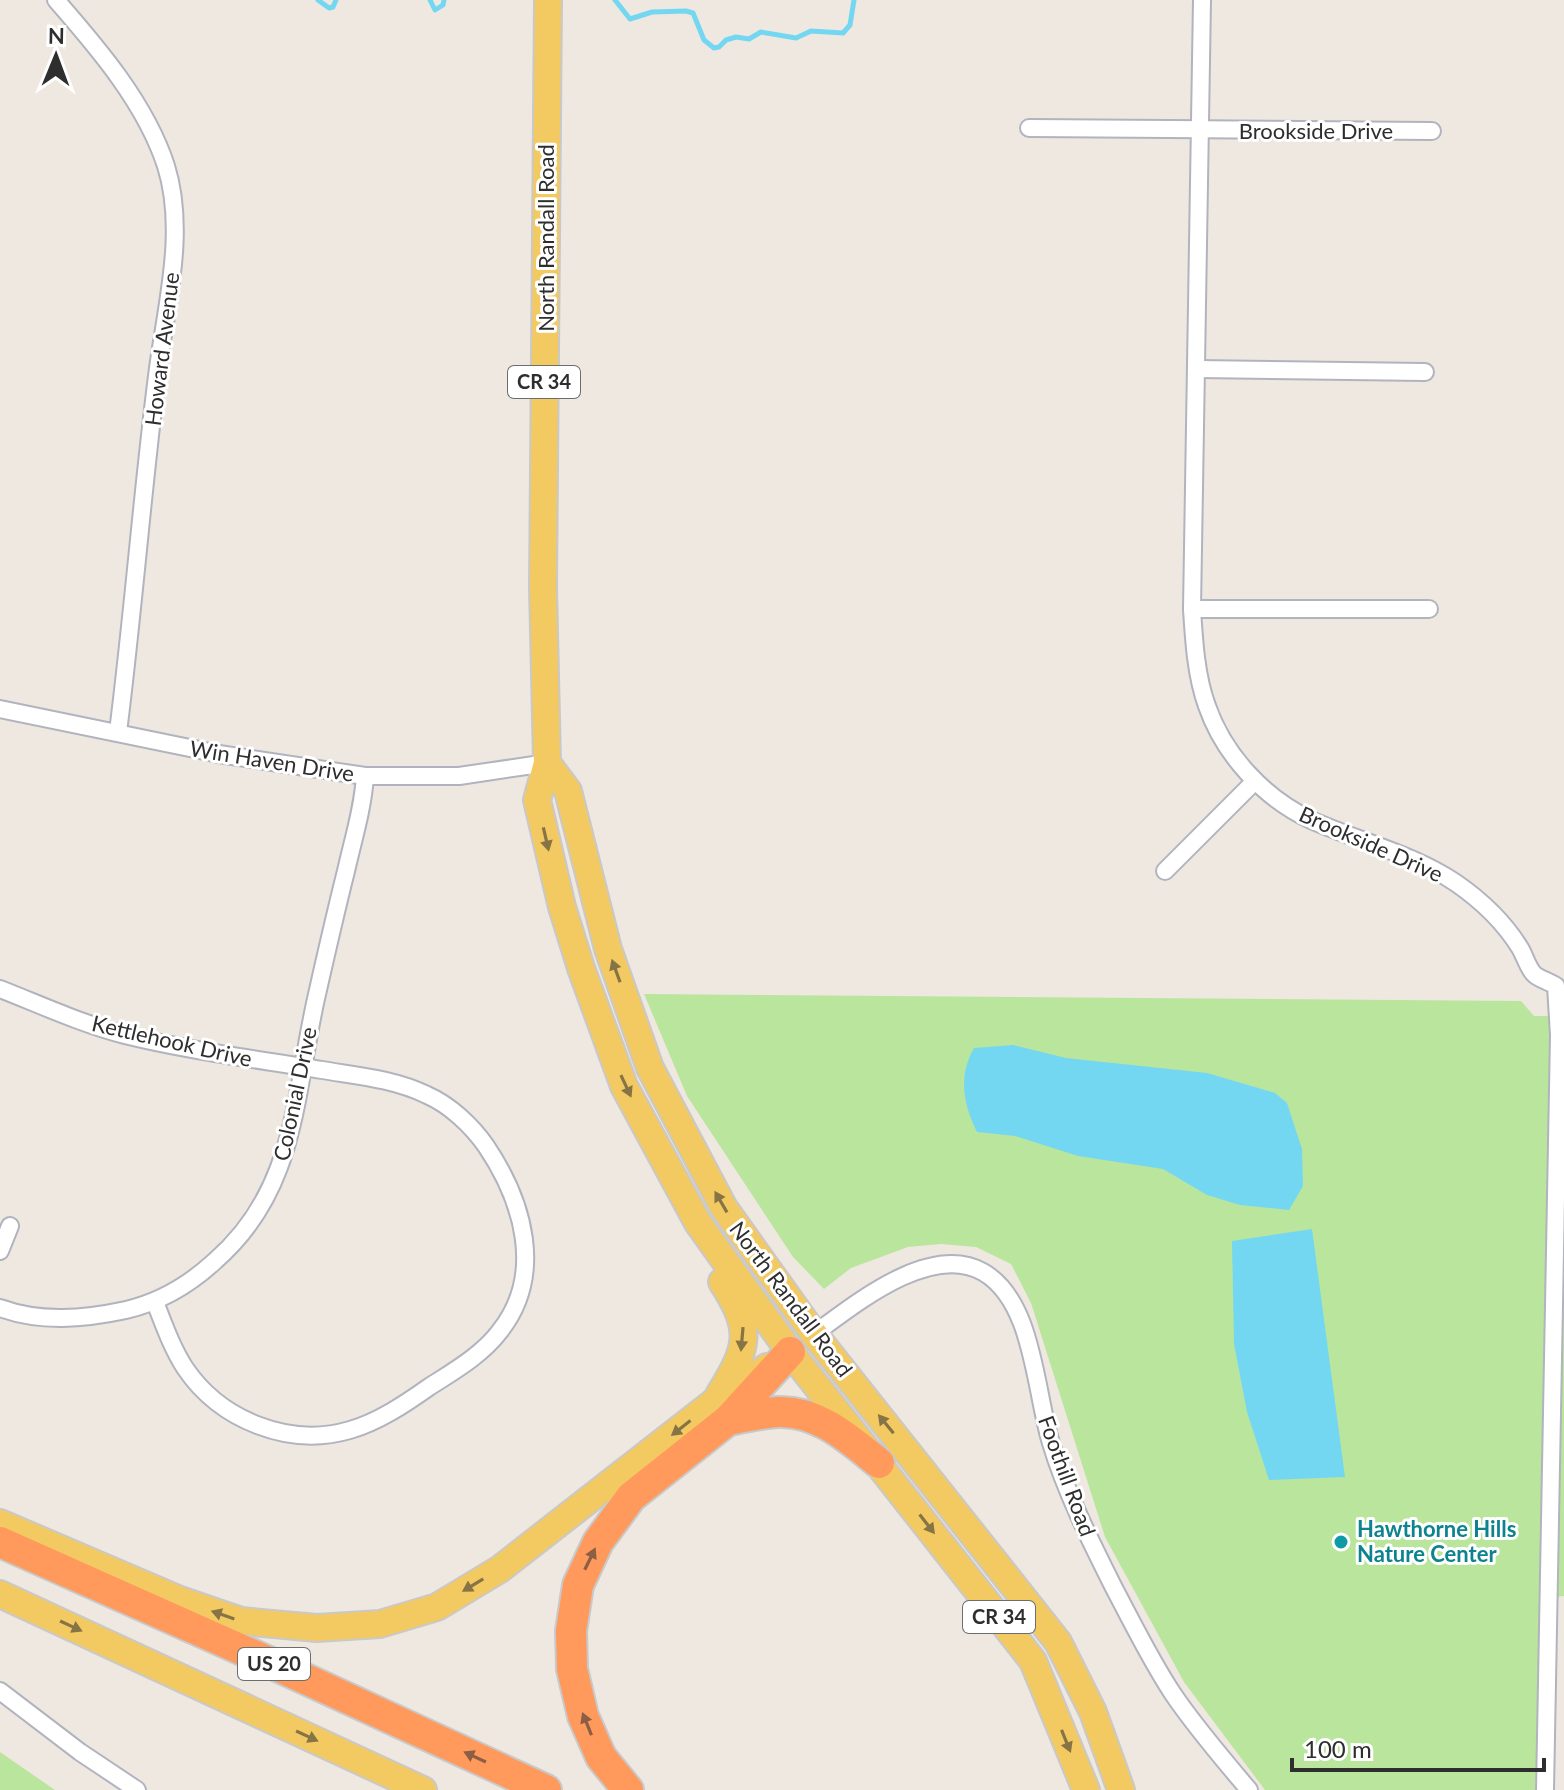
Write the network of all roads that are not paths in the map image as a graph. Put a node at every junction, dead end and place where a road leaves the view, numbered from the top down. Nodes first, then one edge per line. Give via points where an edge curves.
1 (56, 0) edge
2 (548, 0) edge
3 (1202, 0) edge
4 (1029, 128) dead end
5 (1200, 130) junction
6 (1432, 131) dead end
7 (1197, 369) junction
8 (1425, 372) dead end
9 (1192, 609) junction
10 (1429, 609) dead end
11 (0, 709) edge
12 (118, 732) junction
13 (547, 763) junction
14 (365, 776) junction
15 (1255, 781) junction
16 (1165, 871) dead end
17 (1560, 982) edge
18 (0, 989) edge
19 (302, 1067) junction
20 (669, 1168) junction
21 (10, 1226) dead end
22 (0, 1251) edge
23 (155, 1302) junction
24 (0, 1308) edge
25 (802, 1343) junction
26 (721, 1411) junction
27 (879, 1463) junction
28 (0, 1523) edge
29 (0, 1542) edge
30 (0, 1594) edge
31 (0, 1691) edge
32 (137, 1790) edge
33 (423, 1790) edge
34 (546, 1790) edge
35 (628, 1790) edge
36 (1086, 1790) edge
37 (1121, 1790) edge
38 (1249, 1790) edge
39 (1545, 1790) edge

1 - 12 street, Howard Avenue via 137,107 166,167 173,211 173,264
2 - 13 main road, North Randall Road / CR 34 via 543,587
3 - 5 street, Brookside Drive
4 - 5 street, Brookside Drive
5 - 6 street, Brookside Drive
5 - 7 street, Brookside Drive
7 - 8 street
7 - 9 street, Brookside Drive
9 - 10 street
9 - 15 street, Brookside Drive via 1207,705 1226,745
11 - 12 street, Win Haven Drive
12 - 14 street, Win Haven Drive
13 - 14 street, Win Haven Drive via 459,776
13 -> 20 main road, North Randall Road / CR 34 via 537,800 562,907 624,1086
25 -> 13 main road, North Randall Road / CR 34 via 650,1068 608,949 568,791
14 - 19 street, Colonial Drive
15 - 16 street
15 - 17 street, Brookside Drive via 1311,819 1416,860 1454,882 1503,925 1534,974
17 - 39 street, Brookside Drive
18 - 19 street, Kettlehook Drive via 125,1035
19 - 23 street, Colonial Drive via 285,1155 261,1208 202,1274
19 - 23 street, Kettlehook Drive via 410,1088 430,1096 476,1133 509,1189 524,1233 525,1276 512,1314 486,1346 391,1412 350,1431 311,1436 266,1428 219,1404 186,1370
20 - 25 main road, North Randall Road / CR 34 via 698,1223
20 -> 26 main road via 680,1216 743,1321 743,1344
21 - 22 street
23 - 24 street, Colonial Drive via 69,1318
25 - 26 highway
25 - 27 main road, North Randall Road / CR 34
37 -> 25 main road, North Randall Road / CR 34 via 1093,1712 1058,1642
25 - 38 street, Foothill Road via 890,1281 919,1270 963,1266 981,1271 1000,1286 1024,1332 1051,1443 1094,1549 1172,1692
26 - 27 highway via 807,1416 835,1429
26 -> 28 main road via 500,1569 437,1607 380,1624 317,1628 241,1621
35 -> 26 highway via 601,1757 577,1693 571,1631 578,1585 598,1542 631,1497
27 -> 36 main road, North Randall Road / CR 34 via 1033,1661
34 -> 29 highway, US 20
30 -> 33 main road, US 20
31 - 32 street

